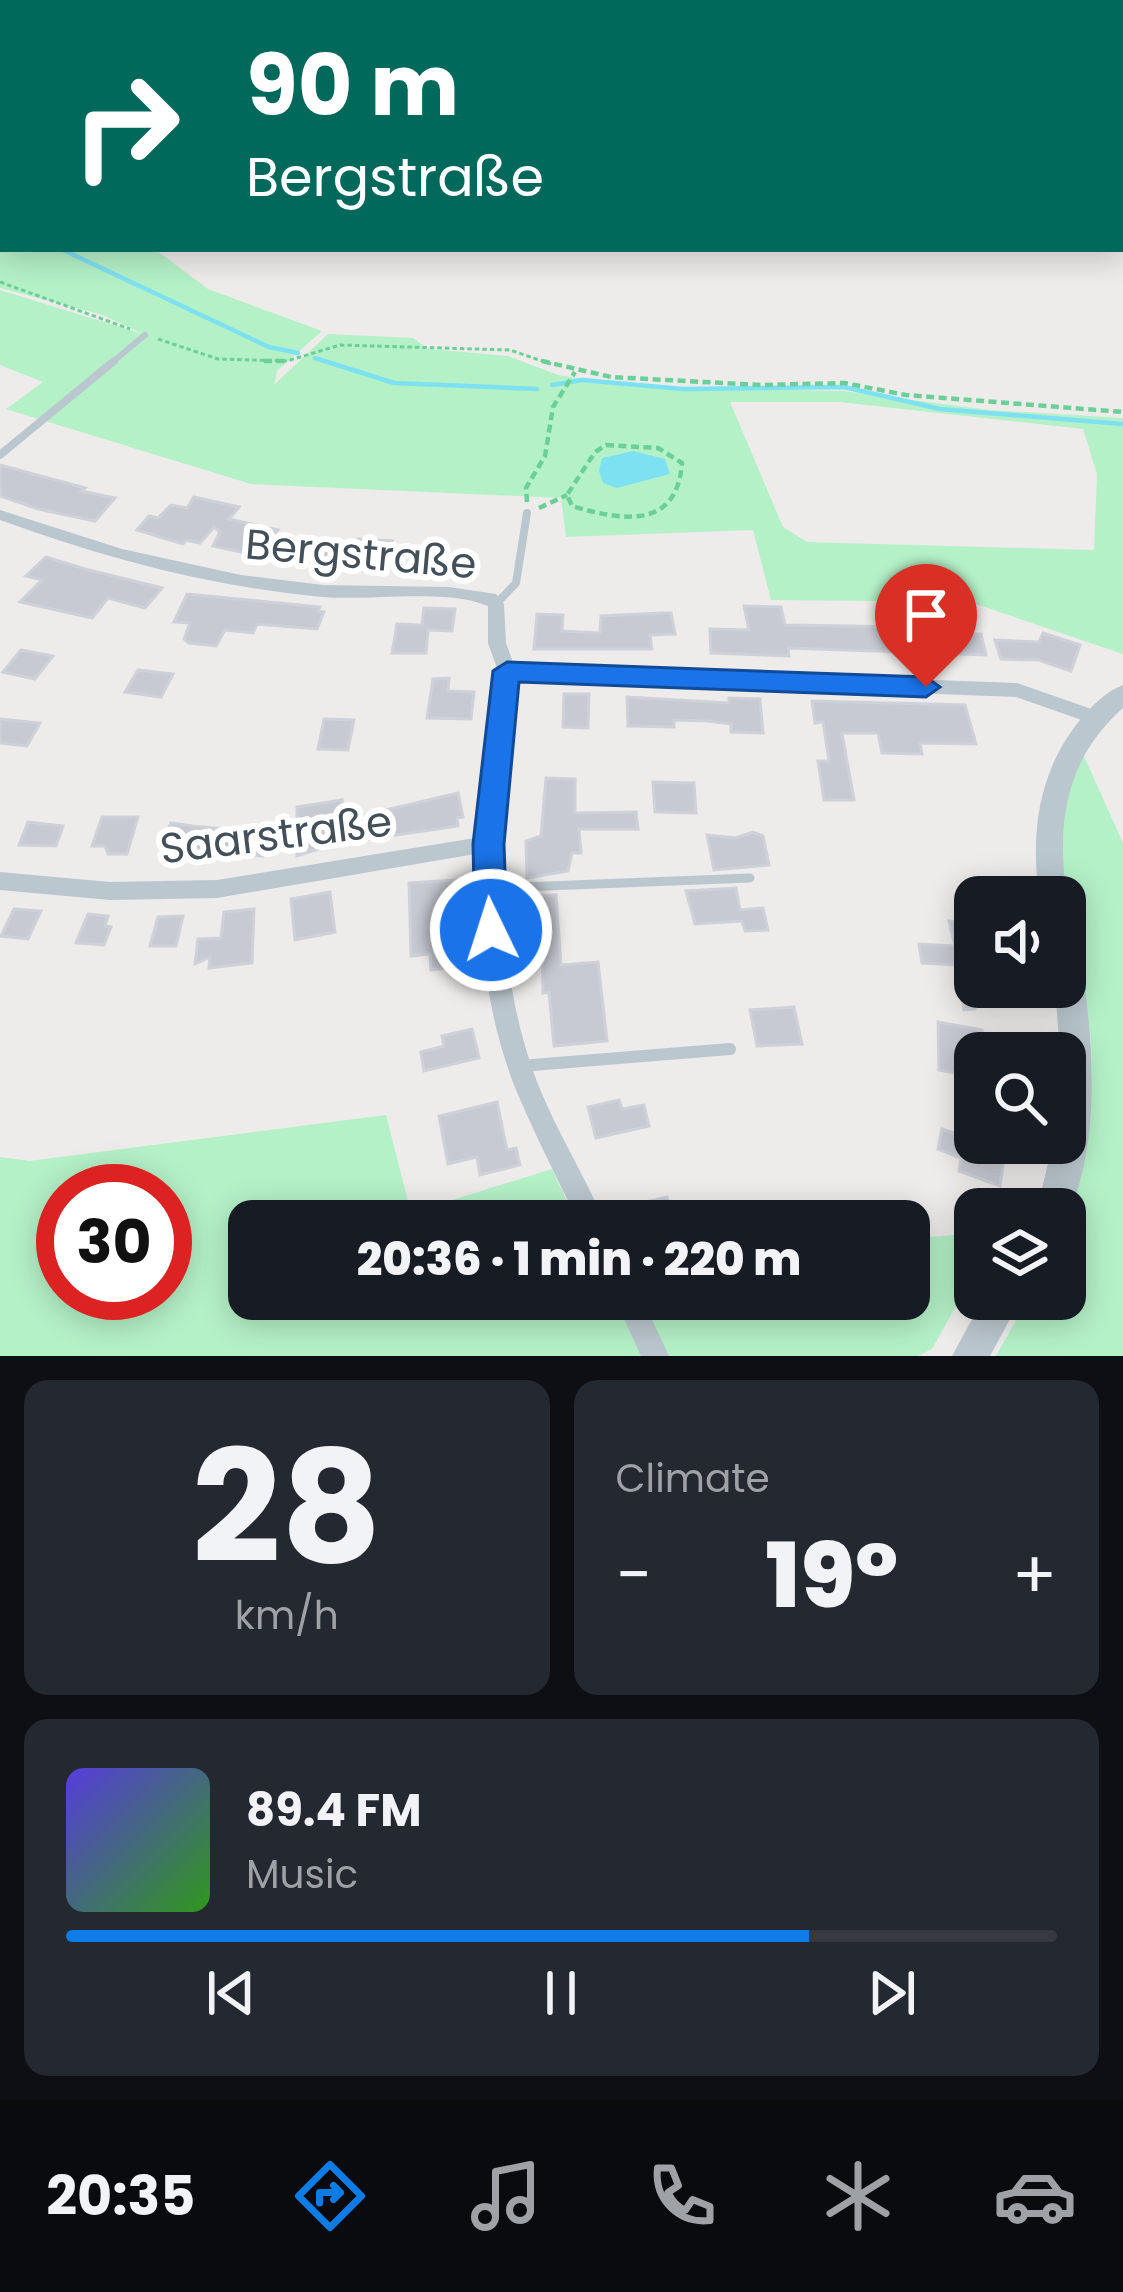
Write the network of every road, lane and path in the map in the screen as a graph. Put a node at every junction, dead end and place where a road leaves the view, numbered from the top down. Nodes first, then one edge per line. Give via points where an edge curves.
1 (0, 282) edge
2 (145, 334) junction
3 (575, 372) junction
4 (1123, 412) edge
5 (0, 455) edge
6 (526, 488) dead end
7 (567, 496) junction
8 (527, 513) joint
9 (0, 515) edge
10 (496, 604) junction
11 (507, 671) junction
12 (1123, 694) edge
13 (1093, 717) junction
14 (488, 844) junction
15 (1052, 876) edge
16 (750, 878) dead end
17 (0, 881) edge
18 (487, 888) junction
19 (1072, 1008) edge
20 (730, 1049) dead end
21 (519, 1066) junction
22 (1060, 1188) edge
23 (581, 1200) edge
24 (638, 1320) edge
25 (991, 1320) edge
26 (655, 1356) edge
27 (970, 1356) edge

1 - 2 path
2 - 3 path via 218,359 287,361 340,345 440,344 510,350
2 - 5 lane
3 - 4 path via 688,383 844,383
3 - 6 path via 553,407 544,456
7 - 7 path via 606,445 658,448 682,463 679,488 660,514 596,514
7 - 8 path
8 - 10 lane via 516,583
9 - 10 street, Bergstraße via 96,548 242,581 473,595
10 - 11 street, Bergstraße
11 - 13 street via 1017,690
11 - 14 street, Bergstraße
12 - 13 street
13 - 15 street via 1058,779 1048,824
14 - 17 street, Saarstraße via 218,889
14 - 18 street, Bergstraße
16 - 18 lane
18 - 21 street, Bergstraße via 495,971
19 - 22 street via 1076,1108
20 - 21 lane
21 - 23 street, Bergstraße
24 - 26 street
25 - 27 street

